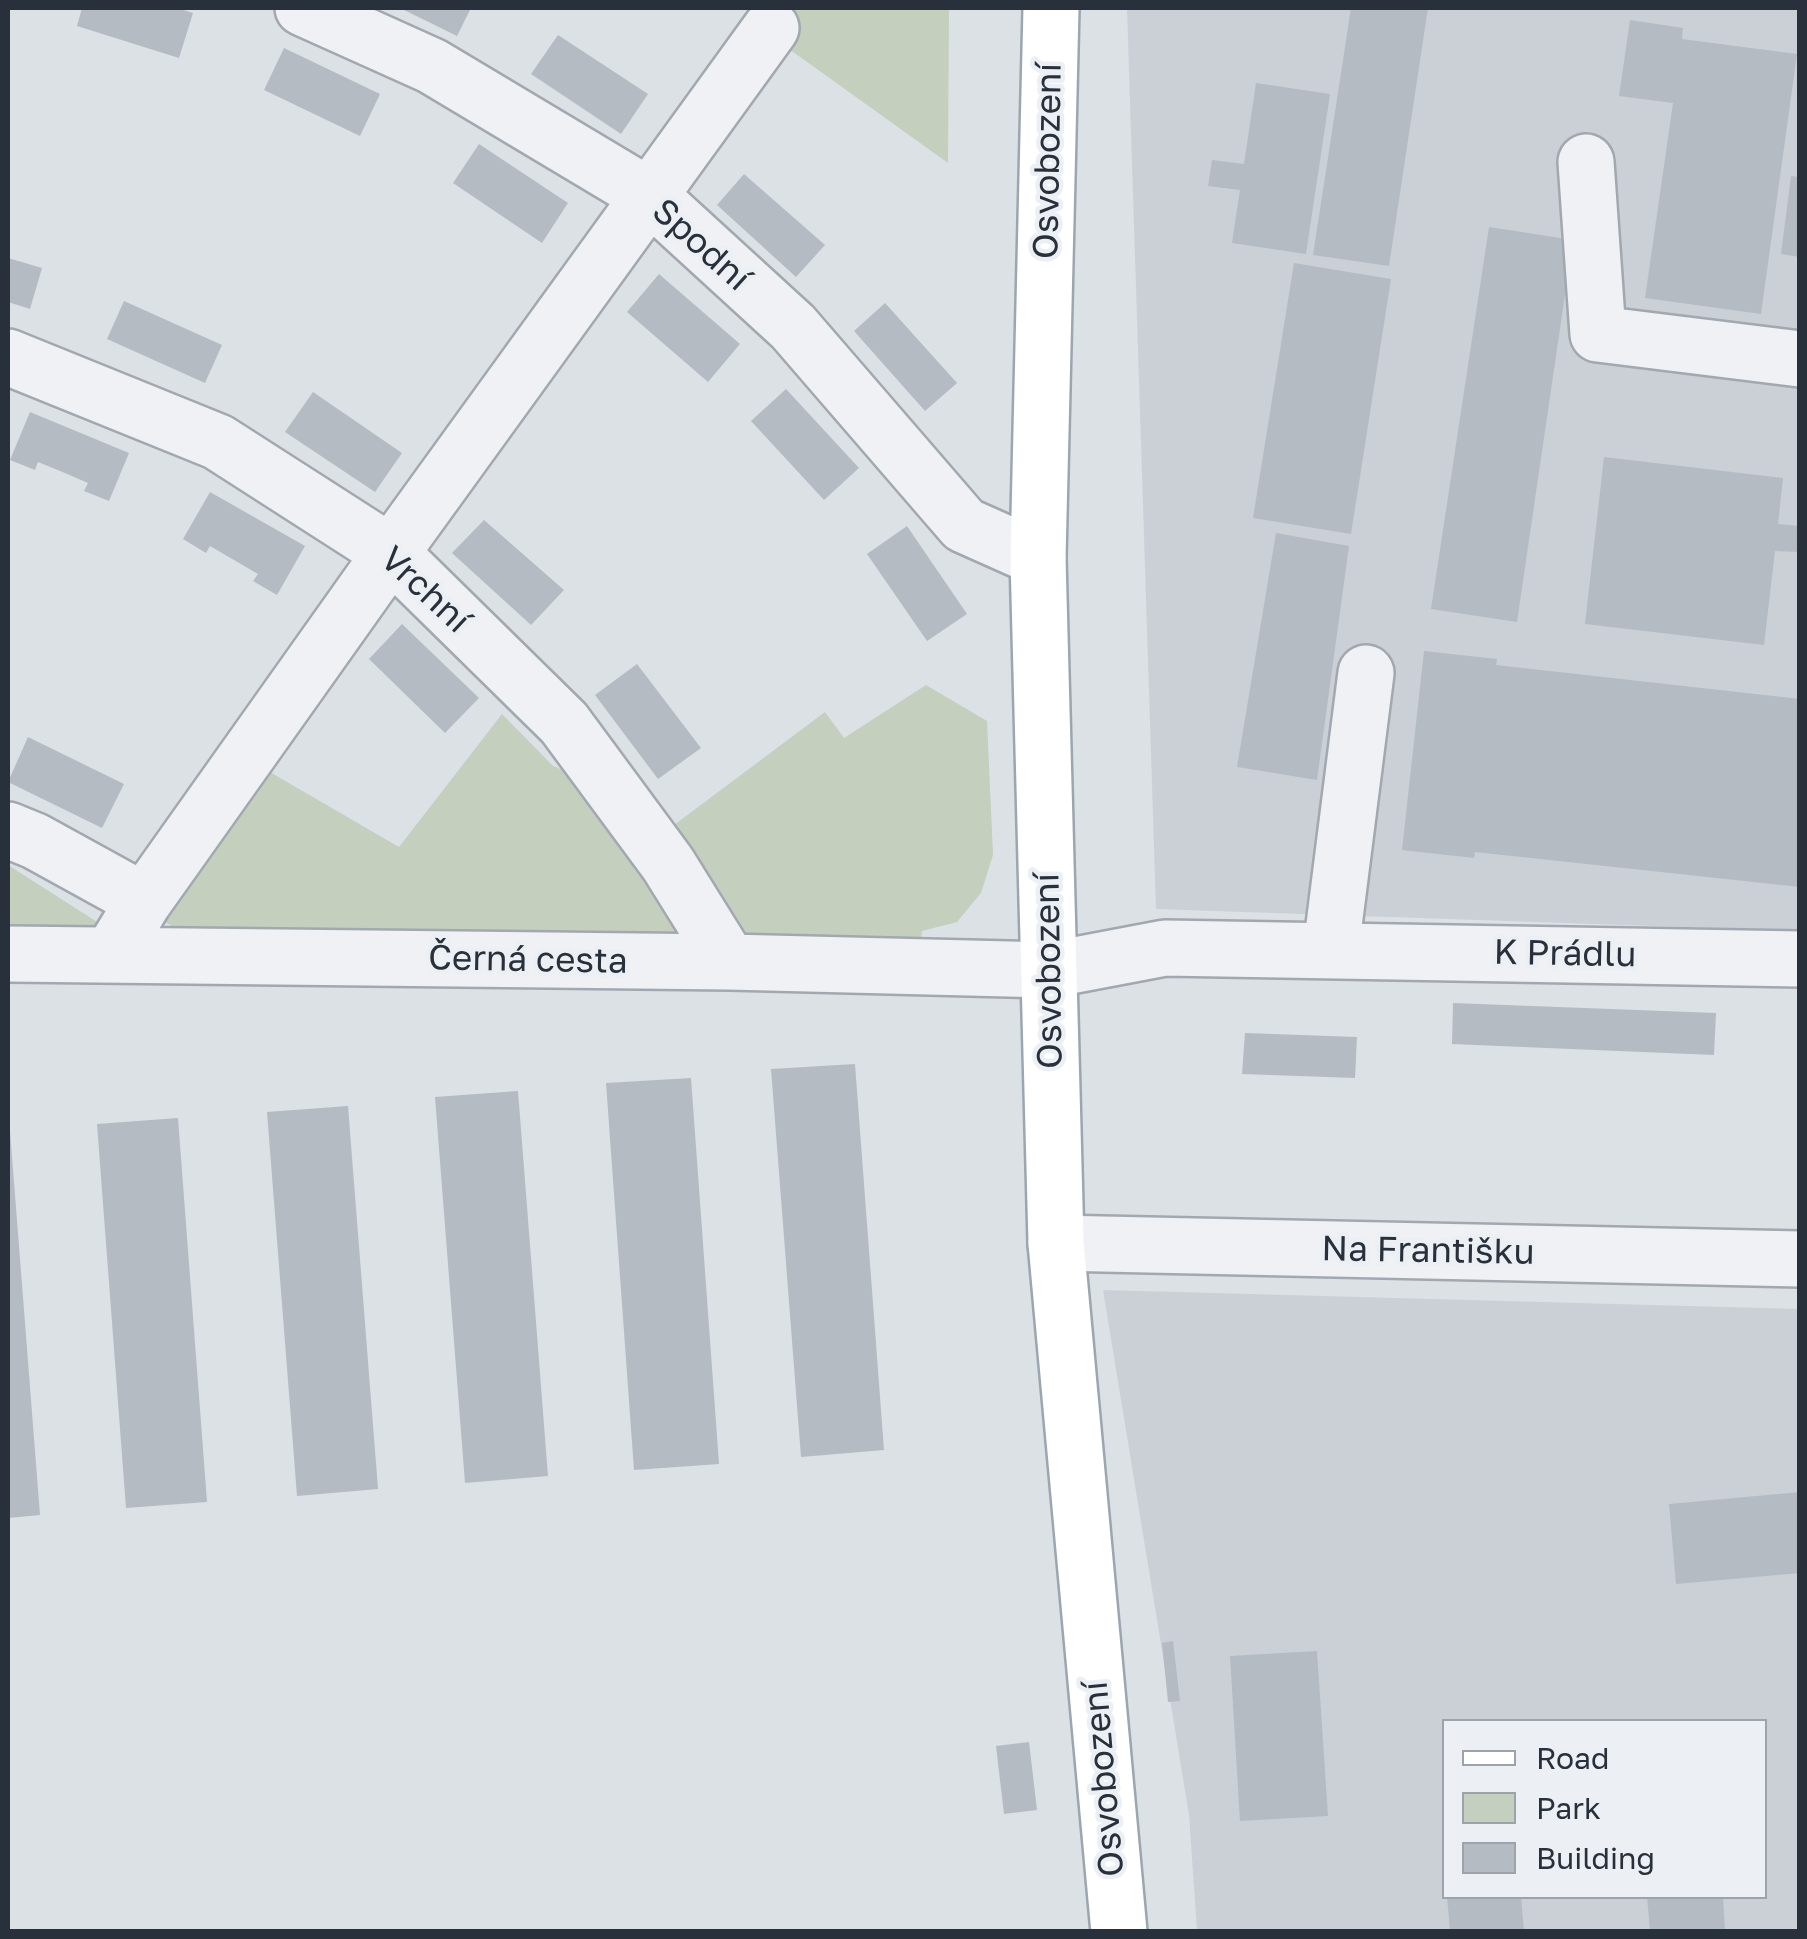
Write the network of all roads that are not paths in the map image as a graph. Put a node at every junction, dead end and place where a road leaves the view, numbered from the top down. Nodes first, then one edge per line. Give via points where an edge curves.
1 (303, 8) edge
2 (1052, 8) edge
3 (771, 28) dead end
4 (1586, 162) dead end
5 (651, 197) junction
6 (8, 357) edge
7 (1800, 359) edge
8 (391, 553) junction
9 (1038, 558) junction
10 (1366, 672) dead end
11 (8, 830) edge
12 (144, 901) junction
13 (1331, 949) junction
14 (8, 954) edge
15 (111, 955) junction
16 (1800, 959) edge
17 (729, 962) junction
18 (1049, 970) junction
19 (1056, 1243) junction
20 (1800, 1259) edge
21 (1119, 1932) edge

1 - 5 street, Spodní via 432,66
2 - 9 main road, Osvobození
3 - 5 street
4 - 7 street via 1598,334
5 - 8 street
5 - 9 street, Spodní via 793,327 964,525
6 - 8 street, Vrchní via 218,442
8 - 12 street
8 - 17 street, Vrchní via 564,722 668,864
9 - 18 main road, Osvobození
10 - 13 street
11 - 12 street
12 - 15 street
13 - 16 street, K Prádlu
13 - 18 street, K Prádlu via 1165,948
14 - 15 street, Černá cesta
15 - 17 street, Černá cesta
17 - 18 street, Černá cesta
18 - 19 main road, Osvobození
19 - 20 street, Na Františku
19 - 21 main road, Osvobození

